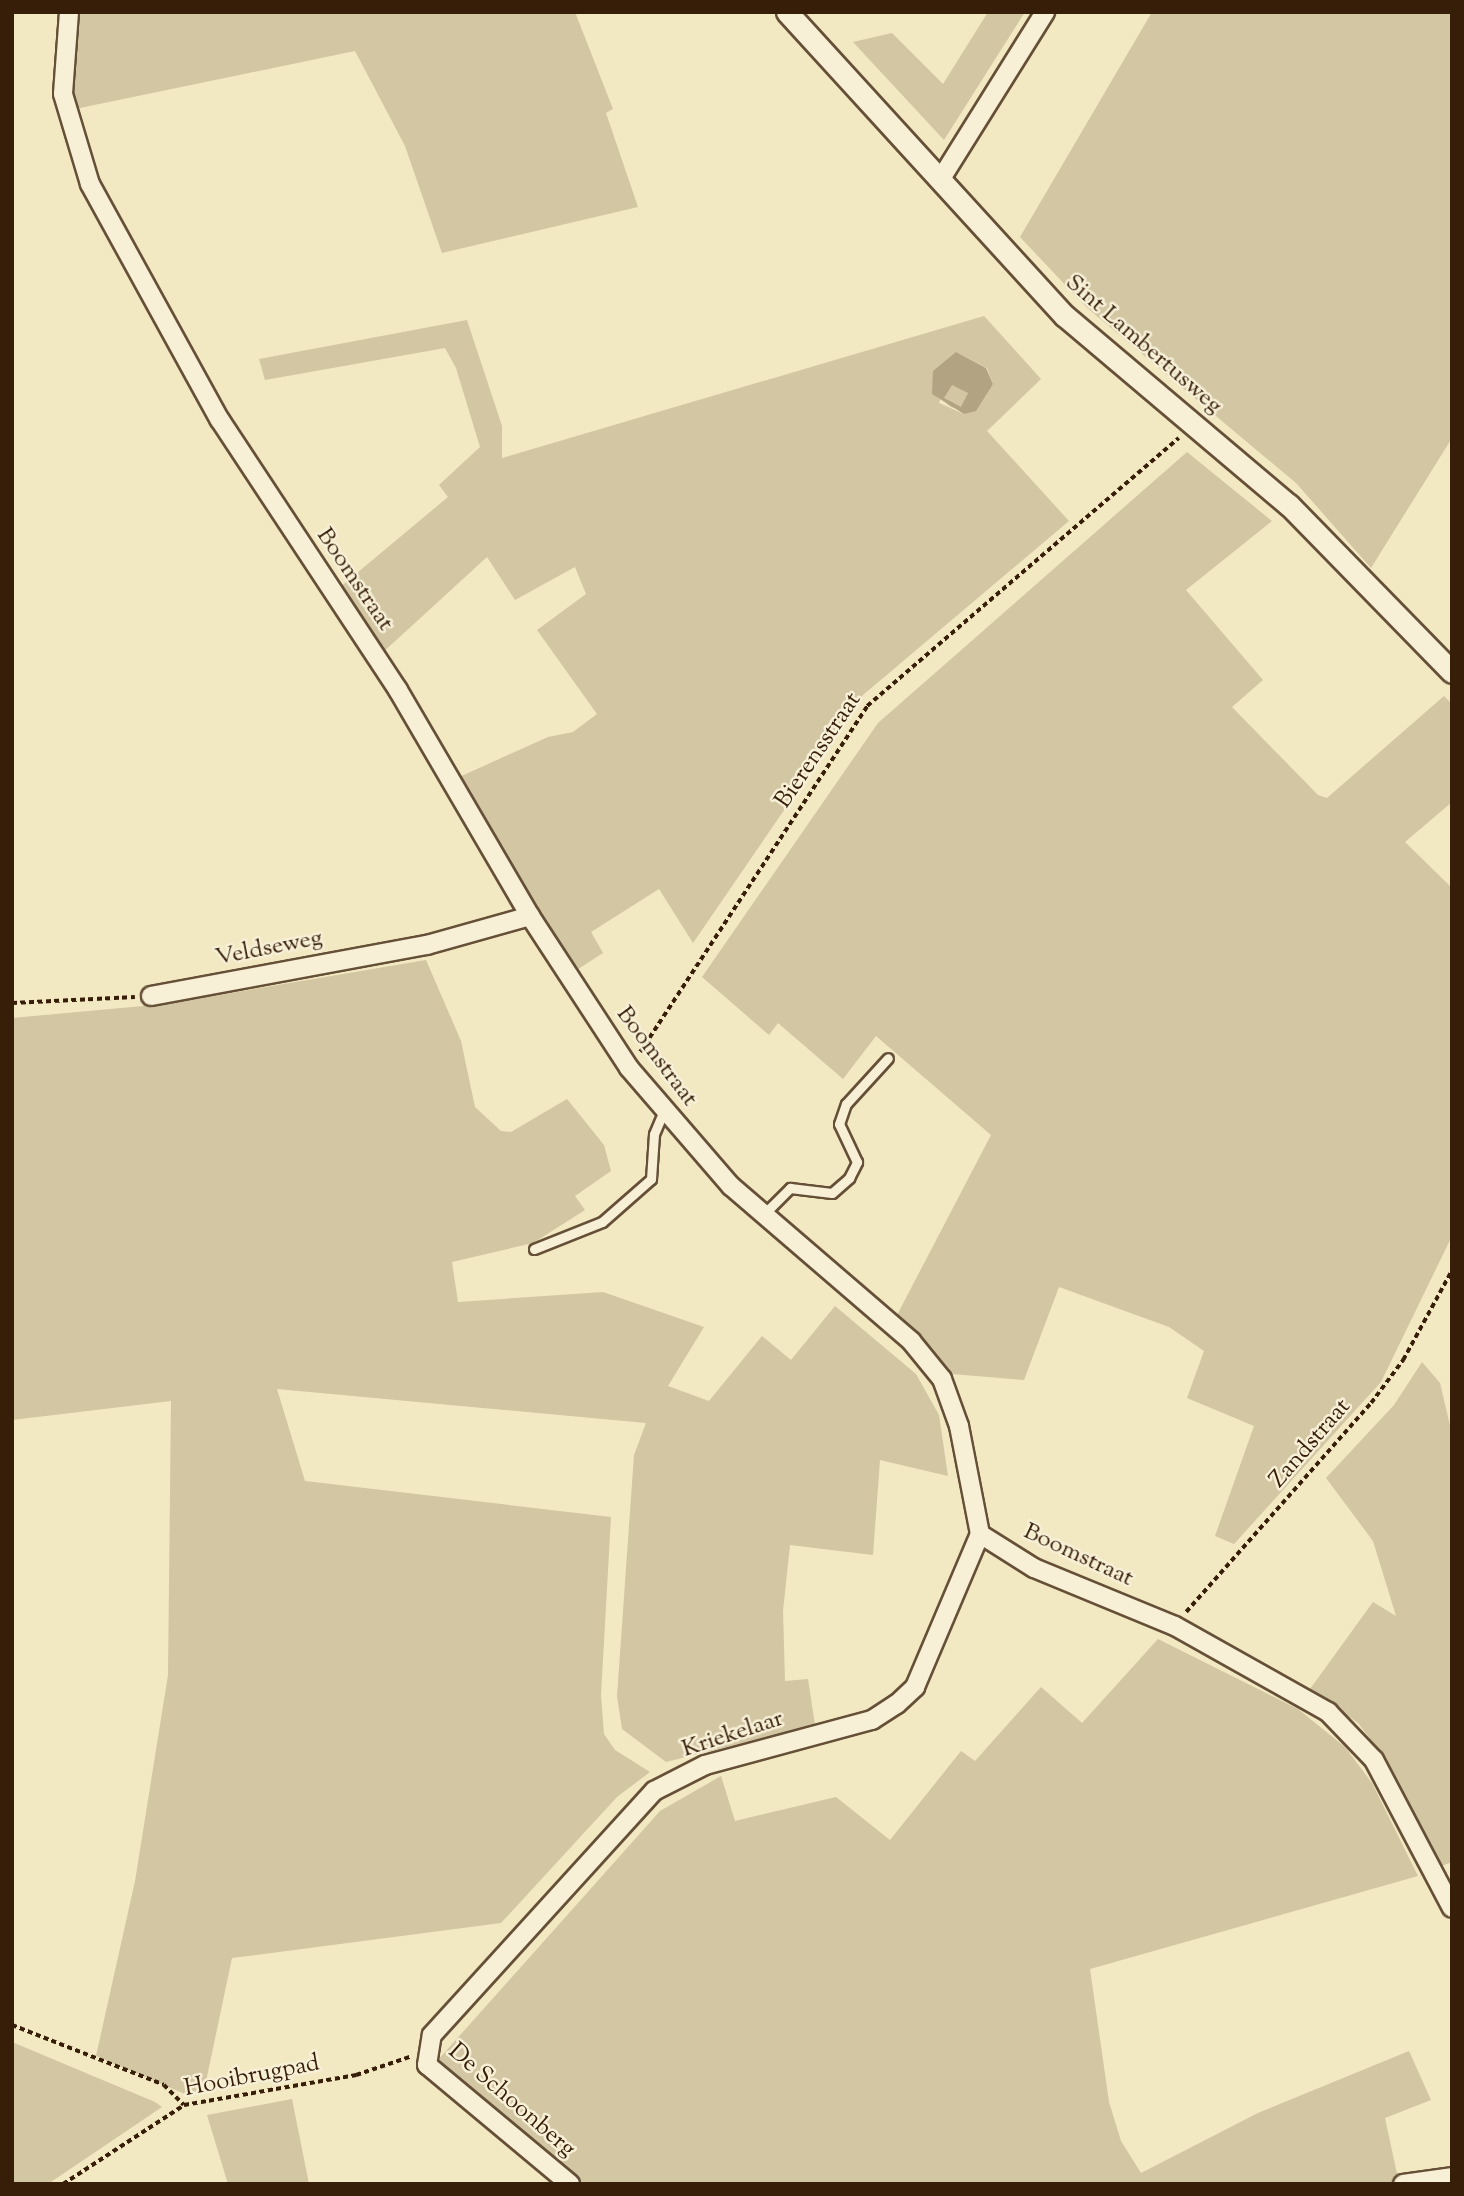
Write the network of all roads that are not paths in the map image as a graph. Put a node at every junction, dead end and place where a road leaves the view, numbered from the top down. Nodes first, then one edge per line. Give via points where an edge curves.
1 (69, 12) edge
2 (786, 12) edge
3 (1045, 12) edge
4 (942, 177) junction
5 (1452, 672) edge
6 (530, 916) junction
7 (151, 996) road end
8 (888, 1058) dead end
9 (664, 1111) junction
10 (764, 1214) junction
11 (534, 1250) dead end
12 (980, 1534) junction
13 (1452, 1908) edge
14 (425, 2052) joint
15 (1452, 2176) edge
16 (570, 2184) edge
17 (1403, 2184) edge

1 - 6 street, Boomstraat via 63,94 90,184 220,420 398,690
2 - 4 street, Sint Lambertusweg
3 - 4 street
4 - 5 street, Sint Lambertusweg via 1065,316 1289,505
6 - 7 street, Veldseweg via 428,945
6 - 9 street, Boomstraat via 629,1068
8 - 10 lane via 846,1104 839,1124 857,1162 849,1178 832,1194 790,1188
9 - 10 street, Boomstraat
9 - 11 lane via 654,1133 651,1179 602,1222
10 - 12 street, Boomstraat via 911,1341 942,1380 959,1426
12 - 13 street, Boomstraat via 1034,1568 1175,1626 1328,1712 1357,1736
12 - 14 street, Kriekelaar via 915,1687 897,1704 872,1720 705,1765 654,1791 432,2035
14 - 16 street, De Schoonberg via 427,2065
15 - 17 street

